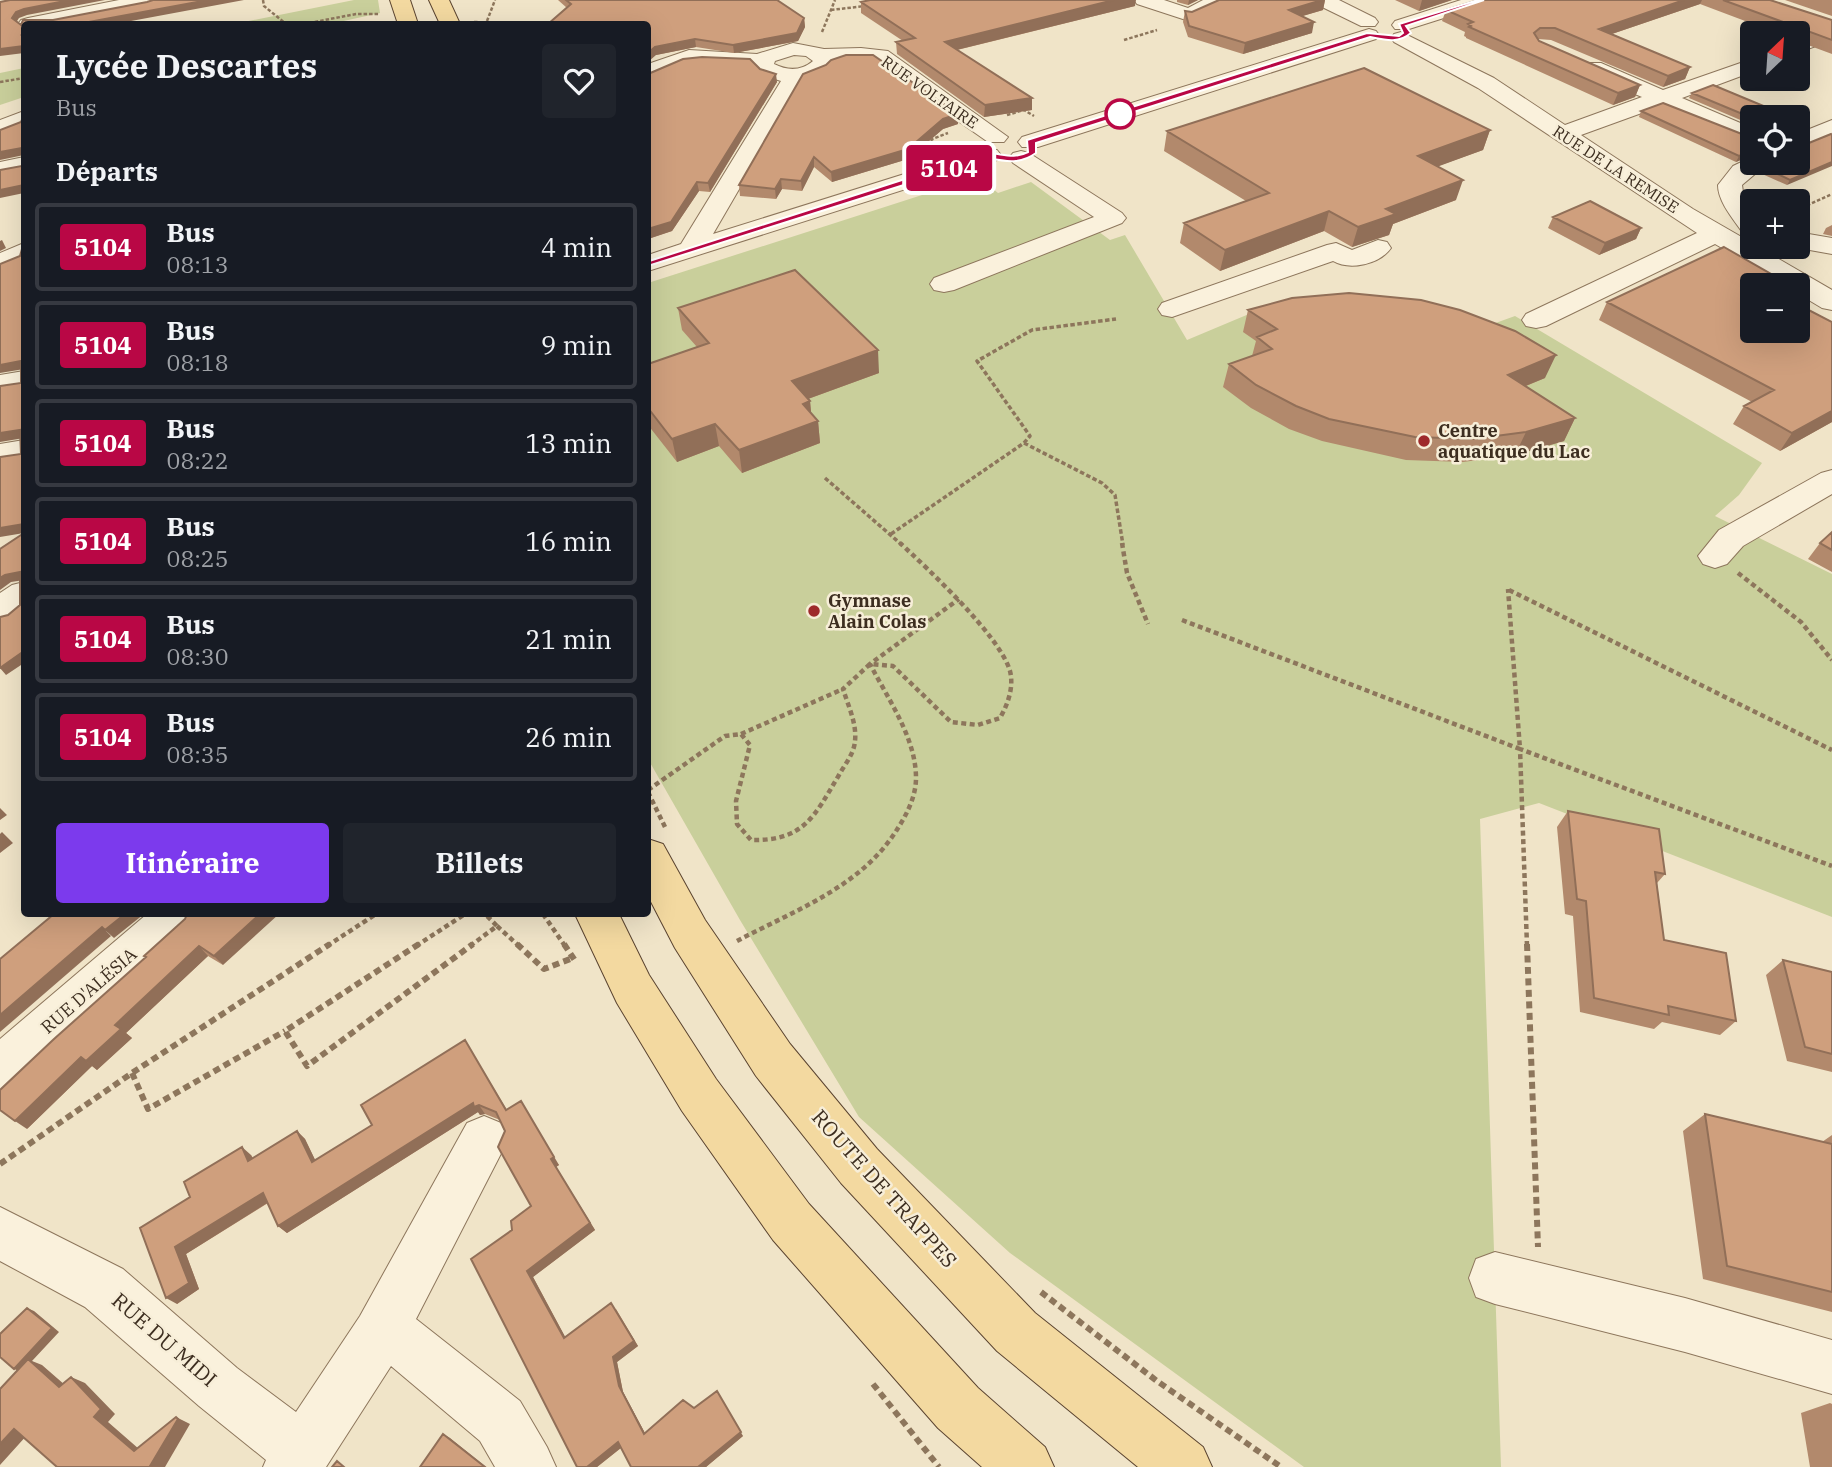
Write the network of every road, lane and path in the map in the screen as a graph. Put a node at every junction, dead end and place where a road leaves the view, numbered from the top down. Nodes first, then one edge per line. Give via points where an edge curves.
1 (149, 0) edge
2 (262, 0) edge
3 (400, 0) edge
4 (439, 0) edge
5 (495, 0) edge
6 (835, 0) edge
7 (1144, 0) edge
8 (1219, 0) edge
9 (1324, 0) edge
10 (1481, 0) edge
11 (867, 6) edge
12 (831, 10) junction
13 (380, 14) dead end
14 (50, 21) edge
15 (282, 21) edge
16 (320, 21) edge
17 (407, 21) edge
18 (456, 21) edge
19 (487, 21) edge
20 (1369, 28) junction
21 (1401, 32) junction
22 (1832, 33) edge
23 (1810, 42) edge
24 (817, 53) junction
25 (765, 57) junction
26 (1579, 62) edge
27 (651, 70) edge
28 (1740, 70) edge
29 (795, 75) junction
30 (21, 78) edge
31 (0, 82) edge
32 (1665, 98) junction
33 (21, 119) edge
34 (1831, 127) edge
35 (0, 128) edge
36 (1740, 132) edge
37 (1563, 134) junction
38 (992, 146) junction
39 (1810, 146) edge
40 (1026, 150) junction
41 (21, 165) edge
42 (0, 169) edge
43 (1740, 173) edge
44 (1832, 194) edge
45 (1810, 204) edge
46 (1737, 233) edge
47 (1810, 242) edge
48 (1832, 246) edge
49 (692, 248) junction
50 (1378, 248) edge
51 (21, 252) edge
52 (651, 262) edge
53 (0, 263) edge
54 (943, 284) dead end
55 (1832, 302) edge
56 (1172, 309) dead end
57 (1116, 319) dead end
58 (1536, 320) dead end
59 (21, 380) edge
60 (0, 383) edge
61 (1024, 443) junction
62 (21, 450) edge
63 (0, 454) edge
64 (825, 478) dead end
65 (1830, 482) edge
66 (891, 534) junction
67 (1715, 556) joint
68 (21, 596) edge
69 (959, 599) junction
70 (0, 611) edge
71 (1182, 620) dead end
72 (1148, 624) dead end
73 (1832, 660) edge
74 (870, 664) junction
75 (843, 689) junction
76 (741, 734) junction
77 (1520, 749) junction
78 (1832, 750) edge
79 (651, 789) edge
80 (651, 807) edge
81 (658, 845) edge
82 (1832, 866) edge
83 (174, 917) edge
84 (371, 917) edge
85 (460, 917) edge
86 (488, 917) edge
87 (598, 917) edge
88 (497, 926) junction
89 (730, 944) dead end
90 (573, 958) dead end
91 (285, 1031) junction
92 (0, 1069) edge
93 (132, 1073) junction
94 (484, 1140) dead end
95 (0, 1164) edge
96 (0, 1233) edge
97 (1031, 1284) dead end
98 (1517, 1284) joint
99 (379, 1335) junction
100 (1832, 1367) edge
101 (297, 1460) edge
102 (527, 1467) edge
103 (1025, 1467) edge
104 (1183, 1467) edge
105 (1281, 1467) edge

1 - 14 street
2 - 15 path
3 - 17 main road
4 - 18 main road
5 - 19 path
6 - 12 path
7 - 8 street via 1189,15
9 - 20 street
10 - 21 street
11 - 12 path
12 - 24 path
13 - 16 path
20 - 21 street via 1389,39
20 - 40 street
21 - 37 street, RUE DE LA REMISE
22 - 23 street
24 - 25 street, RUE VOLTAIRE via 782,50
24 - 29 street via 824,62 821,67
24 - 38 street, RUE VOLTAIRE via 880,56
25 - 27 street, RUE VOLTAIRE via 734,62 697,56
25 - 29 street via 766,69
26 - 32 street
28 - 32 street
29 - 49 street
30 - 31 path
32 - 36 street
32 - 37 street
33 - 35 street
34 - 39 street
37 - 46 street, RUE DE LA REMISE
38 - 40 street via 1011,136
38 - 49 street
40 - 54 street via 1113,218
41 - 42 street
43 - 46 street via 1728,183 1728,191 1747,215
44 - 45 path
46 - 55 street, RUE DE LA REMISE
46 - 58 street
47 - 48 street
49 - 52 street
50 - 56 street via 1350,260 1336,251
51 - 53 street
57 - 61 path via 1032,330 977,361 1030,436
59 - 60 street
61 - 66 path
61 - 72 path via 1102,483 1115,495 1127,573
62 - 63 street
64 - 66 path
65 - 67 street via 1731,538
66 - 69 path
67 - 73 path via 1801,622
68 - 70 street
69 - 74 path
69 - 74 path via 1010,673 1010,703 1000,718 978,725 951,722 893,666
71 - 77 path
74 - 75 path
74 - 89 path via 905,737 916,779 911,808 886,846 853,879
75 - 76 path
75 - 76 path via 855,745 802,830 774,842 751,840 737,824 736,801 750,745
76 - 79 path via 725,736
77 - 78 path via 1508,589
77 - 82 path
77 - 98 path
80 - 81 path
81 - 104 main road, ROUTE DE TRAPPES via 690,934 773,1060 859,1166 1016,1332
83 - 92 street, RUE D'ALÉSIA
84 - 93 path
85 - 91 path
86 - 88 path
87 - 103 main road via 633,989 699,1095 791,1222 958,1408
88 - 90 path via 544,969
88 - 91 path via 307,1066
91 - 93 path via 148,1109
93 - 95 path
94 - 99 street
96 - 101 street, RUE DU MIDI via 104,1287
97 - 105 path via 1157,1381
98 - 100 street
99 - 101 street
99 - 102 street via 403,1341 500,1421

